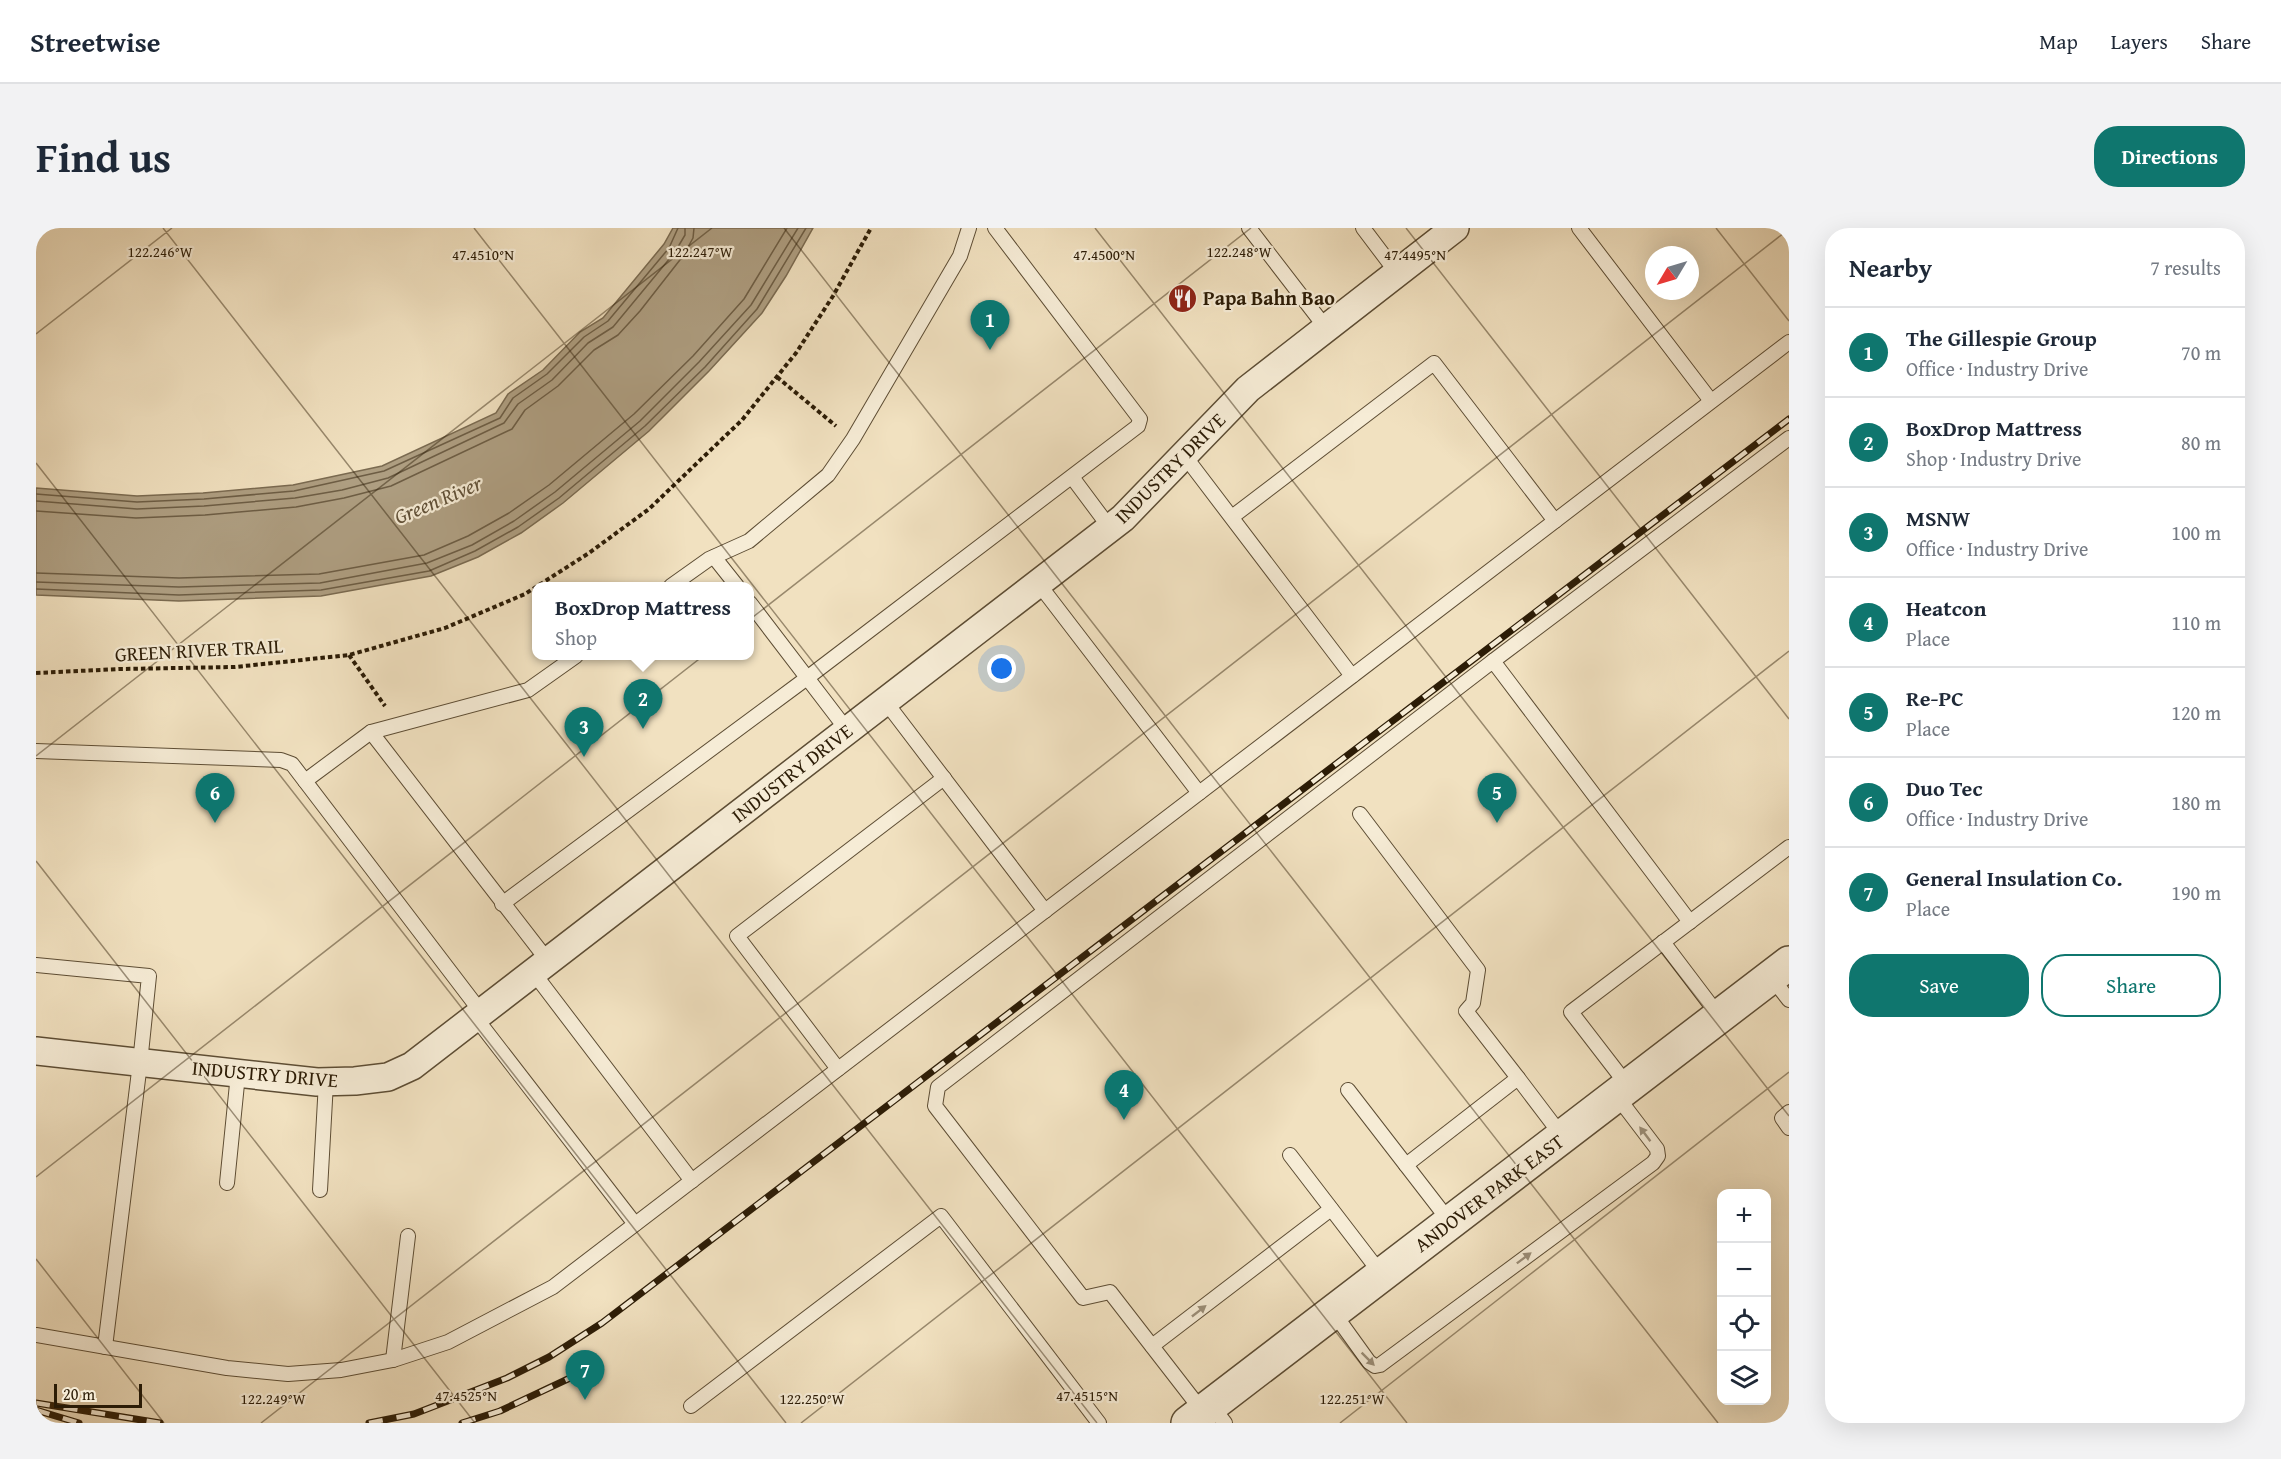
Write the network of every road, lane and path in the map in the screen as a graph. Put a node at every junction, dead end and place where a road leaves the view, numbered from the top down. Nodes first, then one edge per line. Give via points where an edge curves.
1 (871, 228) edge
2 (969, 228) edge
3 (995, 228) edge
4 (1249, 228) edge
5 (1363, 228) edge
6 (1455, 228) edge
7 (1579, 228) edge
8 (1397, 273) junction
9 (1326, 328) junction
10 (1789, 342) edge
11 (777, 377) junction
12 (1711, 401) junction
13 (1789, 438) edge
14 (853, 439) junction
15 (1184, 455) junction
16 (1072, 477) junction
17 (1232, 517) junction
18 (1555, 521) junction
19 (1110, 528) junction
20 (714, 557) junction
21 (544, 582) edge
22 (677, 582) edge
23 (734, 582) edge
24 (1038, 583) junction
25 (532, 590) edge
26 (754, 608) edge
27 (349, 655) junction
28 (570, 660) edge
29 (1493, 660) junction
30 (36, 673) edge
31 (1352, 676) junction
32 (807, 678) junction
33 (885, 701) junction
34 (399, 726) junction
35 (847, 730) junction
36 (371, 732) junction
37 (36, 751) edge
38 (944, 778) junction
39 (305, 781) junction
40 (1199, 793) junction
41 (1360, 814) dead end
42 (1789, 847) edge
43 (502, 904) junction
44 (1045, 911) junction
45 (1690, 922) junction
46 (1663, 942) junction
47 (36, 965) edge
48 (540, 967) junction
49 (1783, 980) edge
50 (478, 1014) junction
51 (1719, 1016) junction
52 (36, 1051) edge
53 (140, 1063) junction
54 (838, 1069) junction
55 (238, 1074) junction
56 (1518, 1078) junction
57 (326, 1082) junction
58 (1348, 1090) dead end
59 (1622, 1091) junction
60 (1789, 1112) edge
61 (1789, 1128) edge
62 (1562, 1136) junction
63 (1290, 1155) dead end
64 (1406, 1165) junction
65 (692, 1181) junction
66 (227, 1183) dead end
67 (320, 1190) dead end
68 (1331, 1209) junction
69 (1450, 1222) junction
70 (635, 1224) junction
71 (408, 1236) dead end
72 (1382, 1275) junction
73 (1333, 1312) junction
74 (36, 1335) edge
75 (1152, 1346) junction
76 (105, 1347) junction
77 (393, 1360) junction
78 (691, 1406) dead end
79 (1207, 1416) edge
80 (1099, 1423) edge

1 - 11 path, GREEN RIVER TRAIL via 833,296
2 - 14 lane via 960,256
3 - 16 lane via 1140,419 1138,426
4 - 9 lane
5 - 8 lane
6 - 8 street, INDUSTRY DRIVE
7 - 12 lane
8 - 9 street, INDUSTRY DRIVE
9 - 15 street, INDUSTRY DRIVE via 1248,389
10 - 12 lane
11 - 14 path
11 - 21 path, GREEN RIVER TRAIL via 742,420 649,509
12 - 18 lane
13 - 29 lane
14 - 20 lane via 828,475 749,541
15 - 17 lane
15 - 19 street, INDUSTRY DRIVE
16 - 19 lane
16 - 32 lane
17 - 18 lane via 1434,363
17 - 31 lane
18 - 31 lane
19 - 24 street, INDUSTRY DRIVE
20 - 22 lane
20 - 23 lane
24 - 33 street, INDUSTRY DRIVE
24 - 40 lane
25 - 27 path, GREEN RIVER TRAIL via 445,628
26 - 32 lane
27 - 30 path, GREEN RIVER TRAIL via 235,668
27 - 34 path
28 - 34 lane via 528,690
29 - 45 lane
29 - 75 lane via 938,1087 935,1106 1083,1298 1110,1292
31 - 40 lane
32 - 35 lane
32 - 43 lane
33 - 35 street, INDUSTRY DRIVE
33 - 38 lane
34 - 36 lane
35 - 48 street, INDUSTRY DRIVE
36 - 39 lane
36 - 43 lane
37 - 39 lane via 280,760 292,765
38 - 44 lane
38 - 54 lane via 737,936
39 - 50 lane
40 - 44 lane
41 - 56 lane via 1478,970 1473,1003 1466,1011
42 - 45 lane
43 - 48 lane
44 - 54 lane
45 - 46 lane
46 - 51 lane
46 - 59 lane via 1571,1011
47 - 53 lane via 149,976
48 - 50 street, INDUSTRY DRIVE
48 - 65 lane
49 - 51 street, ANDOVER PARK EAST
50 - 57 street, INDUSTRY DRIVE via 411,1066 388,1077
50 - 70 lane
51 - 59 street, ANDOVER PARK EAST
52 - 53 street, INDUSTRY DRIVE
53 - 55 street, INDUSTRY DRIVE
53 - 76 lane
54 - 65 lane
55 - 57 street, INDUSTRY DRIVE
55 - 66 lane
56 - 62 lane
56 - 64 lane
57 - 67 lane
58 - 64 lane
59 - 62 street, ANDOVER PARK EAST
73 -> 59 lane via 1369,1362 1380,1365 1653,1163 1657,1149
60 - 61 lane via 1782,1118
62 - 69 street, ANDOVER PARK EAST
63 - 68 lane
64 - 69 lane
65 - 70 lane
68 - 72 lane
75 -> 68 lane
69 - 72 street, ANDOVER PARK EAST
70 - 77 lane via 553,1287 448,1342
71 - 77 lane
72 - 73 street, ANDOVER PARK EAST
73 - 79 street, ANDOVER PARK EAST
74 - 76 lane
75 - 79 lane
76 - 77 lane via 288,1374 341,1370
78 - 80 lane via 941,1216

